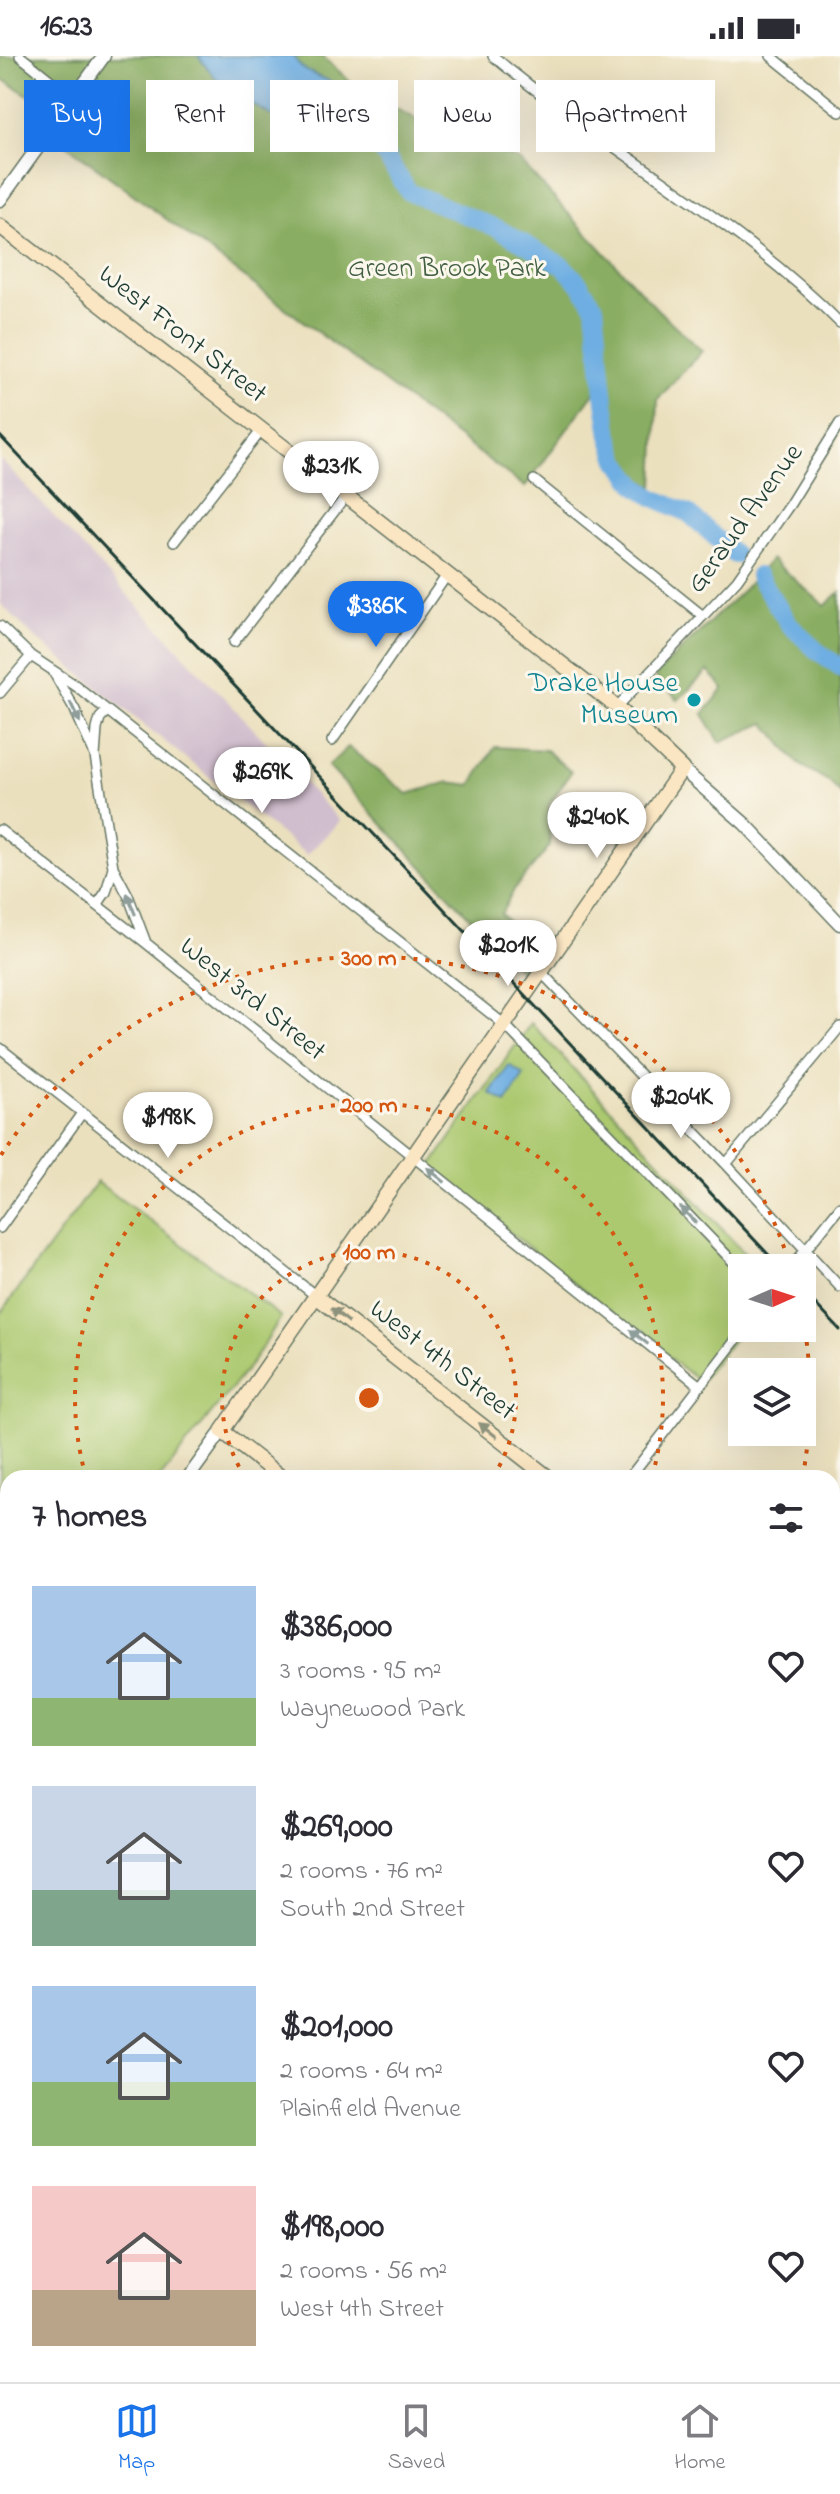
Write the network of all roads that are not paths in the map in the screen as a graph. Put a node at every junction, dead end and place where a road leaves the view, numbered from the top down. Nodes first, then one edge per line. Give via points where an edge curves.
1 (20, 56) edge
2 (104, 56) edge
3 (493, 56) edge
4 (771, 56) edge
5 (50, 80) edge
6 (87, 80) edge
7 (840, 112) edge
8 (35, 152) edge
9 (0, 200) edge
10 (0, 226) edge
11 (840, 323) edge
12 (840, 423) edge
13 (261, 431) junction
14 (534, 480) dead end
15 (346, 496) junction
16 (174, 542) dead end
17 (447, 575) junction
18 (703, 616) junction
19 (0, 626) edge
20 (234, 642) dead end
21 (31, 656) junction
22 (52, 670) junction
23 (0, 693) edge
24 (617, 707) junction
25 (107, 711) junction
26 (332, 741) dead end
27 (95, 756) junction
28 (682, 769) junction
29 (0, 830) edge
30 (113, 867) junction
31 (97, 905) junction
32 (840, 924) edge
33 (146, 943) junction
34 (542, 973) junction
35 (505, 1025) junction
36 (840, 1027) edge
37 (0, 1048) edge
38 (82, 1113) junction
39 (414, 1157) junction
40 (726, 1164) junction
41 (840, 1207) edge
42 (0, 1228) edge
43 (805, 1250) junction
44 (802, 1254) edge
45 (728, 1256) edge
46 (840, 1287) edge
47 (316, 1296) junction
48 (734, 1342) edge
49 (700, 1386) junction
50 (222, 1431) junction
51 (194, 1470) edge
52 (272, 1470) edge
53 (539, 1470) edge
54 (635, 1470) edge

1 - 5 street
2 - 6 street
3 - 11 street via 743,240
4 - 7 street
8 - 9 street
10 - 13 main road, West Front Street
12 - 18 street, Geraud Avenue via 761,547
13 - 15 main road, West Front Street
13 - 16 street
14 - 18 street
15 - 17 main road, West Front Street
15 - 20 street
17 - 24 main road, West Front Street
17 - 26 street
18 - 24 street, Geraud Avenue
19 - 21 street
21 - 22 street
21 - 23 street
22 - 25 street
22 -> 27 street
24 - 28 main road, West Front Street
25 - 27 street via 97,729
25 - 35 street
27 - 30 street
28 - 32 street, West Front Street via 745,824
28 - 34 main road
29 - 31 street, West 3rd Street
30 - 31 street
33 -> 30 street
31 - 33 street, West 3rd Street
33 - 39 street, West 3rd Street
34 - 35 main road
34 - 40 street
35 - 39 main road
45 -> 35 street
36 - 40 street
37 - 38 street, West 4th Street
38 - 42 street
38 - 47 street, West 4th Street
39 - 47 main road
49 -> 39 street, West 3rd Street
40 - 43 street
41 - 43 street
43 - 44 street
43 - 46 street
47 - 50 main road
53 -> 47 main road, West 4th Street
48 - 49 street
49 - 54 street
50 - 51 street
50 - 52 main road

